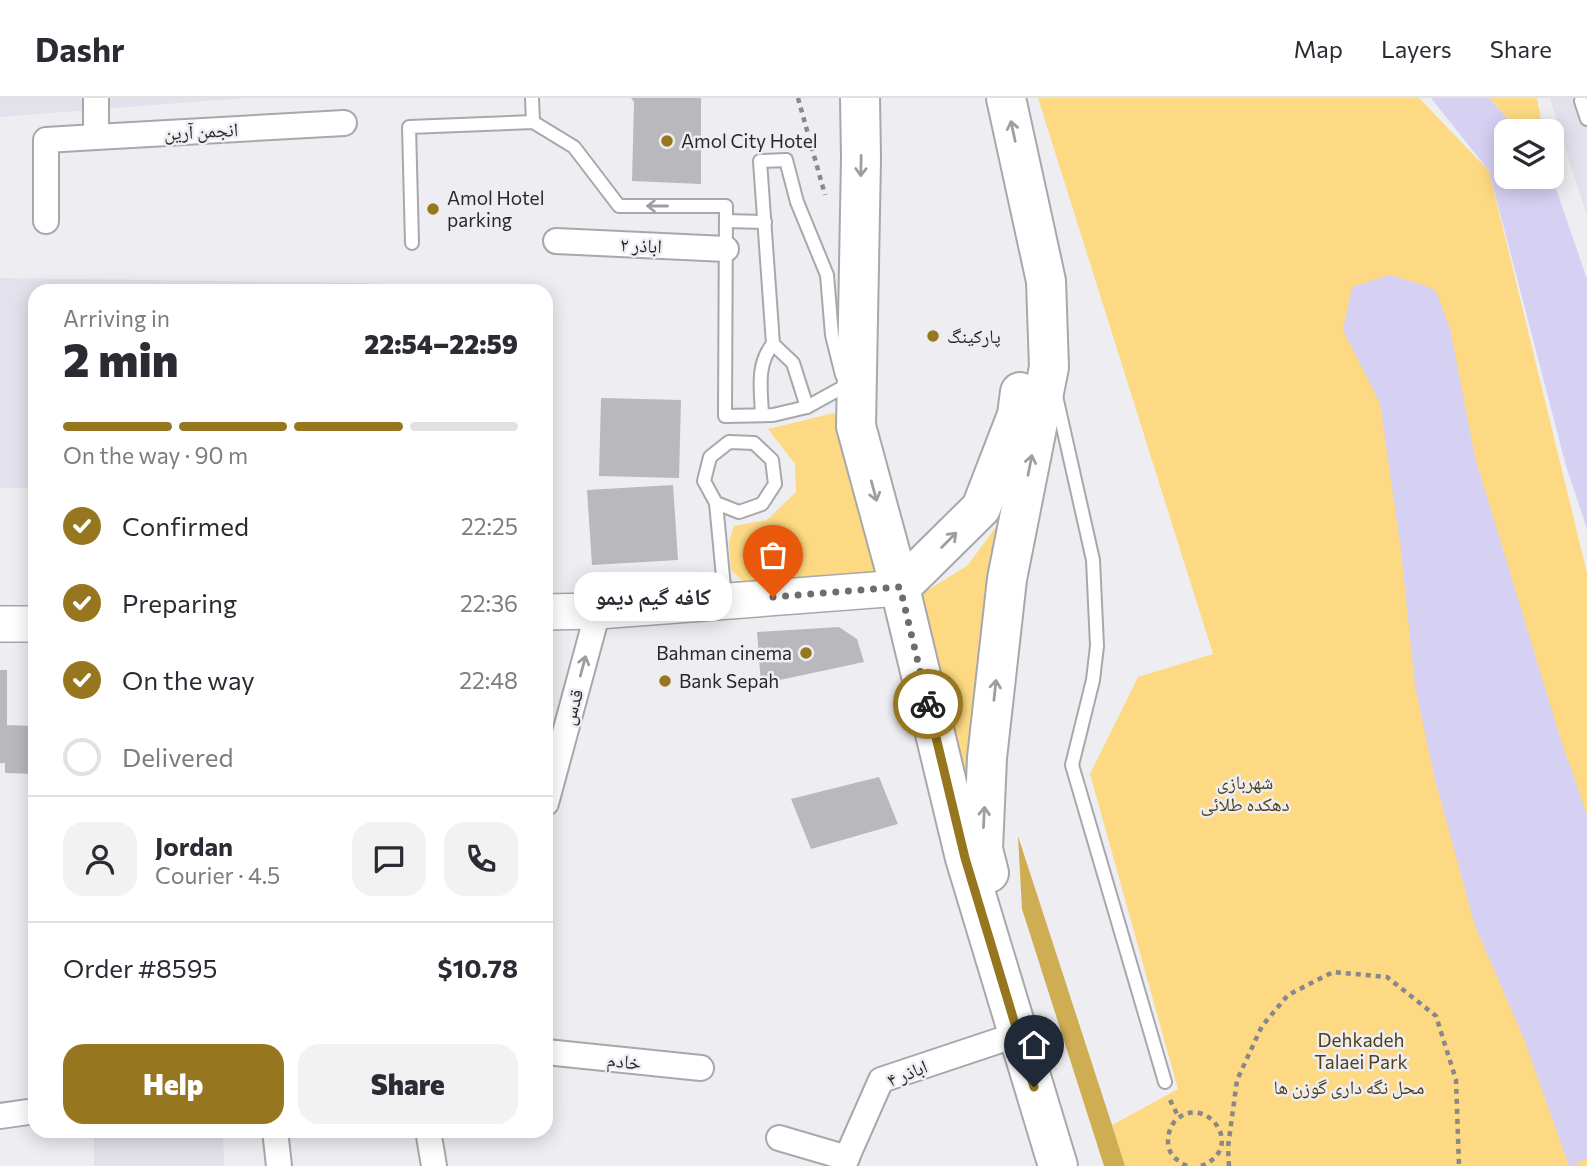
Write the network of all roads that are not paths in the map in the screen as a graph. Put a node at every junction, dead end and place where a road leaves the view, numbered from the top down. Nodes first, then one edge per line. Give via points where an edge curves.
1 (96, 98) edge
2 (532, 98) edge
3 (860, 98) edge
4 (1006, 98) edge
5 (1581, 101) dead end
6 (1587, 119) edge
7 (533, 122) junction
8 (344, 123) dead end
9 (96, 136) junction
10 (1024, 182) junction
11 (46, 220) dead end
12 (726, 220) junction
13 (765, 222) junction
14 (556, 242) dead end
15 (412, 243) dead end
16 (726, 249) junction
17 (774, 344) junction
18 (1049, 367) junction
19 (845, 386) junction
20 (807, 407) junction
21 (762, 415) junction
22 (856, 426) junction
23 (716, 503) junction
24 (900, 587) junction
25 (725, 601) junction
26 (598, 611) junction
27 (553, 612) edge
28 (0, 624) edge
29 (28, 624) edge
30 (553, 777) edge
31 (1018, 1034) junction
32 (553, 1053) edge
33 (701, 1069) dead end
34 (1165, 1082) dead end
35 (28, 1112) edge
36 (0, 1116) edge
37 (276, 1138) edge
38 (429, 1138) edge
39 (779, 1138) dead end
40 (845, 1162) edge
41 (279, 1166) edge
42 (434, 1166) edge
43 (1058, 1166) edge
44 (1076, 1166) edge

1 - 9 street
2 - 7 lane
3 -> 22 main road
10 -> 4 main road
5 - 6 lane
12 -> 7 lane via 726,206 619,206 575,147
7 - 15 lane via 409,127
8 - 9 street, انجمن آرین
9 - 11 street, انجمن آرین via 46,140
10 - 18 main road via 1046,281
24 -> 10 main road via 981,508 1017,415 1028,337
12 - 13 lane
12 - 16 lane
13 - 17 lane
13 - 19 lane via 760,161 786,160 797,202 827,275 832,335
14 - 16 street, اباذر ۲
16 - 21 lane via 725,416
17 - 20 lane via 793,363
17 - 21 lane via 764,355 761,372
18 - 34 lane via 1093,559 1097,646 1072,765
44 -> 18 main road via 983,849 1007,579
19 - 20 lane
19 - 22 lane
20 - 21 lane
22 -> 24 main road
23 - 23 lane via 738,512 762,505 775,484 772,460 754,443 729,442 710,457 704,481
23 - 25 lane
24 - 25 main road
24 - 31 main road via 965,858
25 - 26 main road
26 - 27 main road
30 -> 26 street, قدس
28 - 29 main road
31 - 40 street, اباذر ۴ via 881,1080
31 - 43 main road
32 - 33 street, خادم
35 - 36 street
37 - 41 street
38 - 42 street
39 - 40 street

